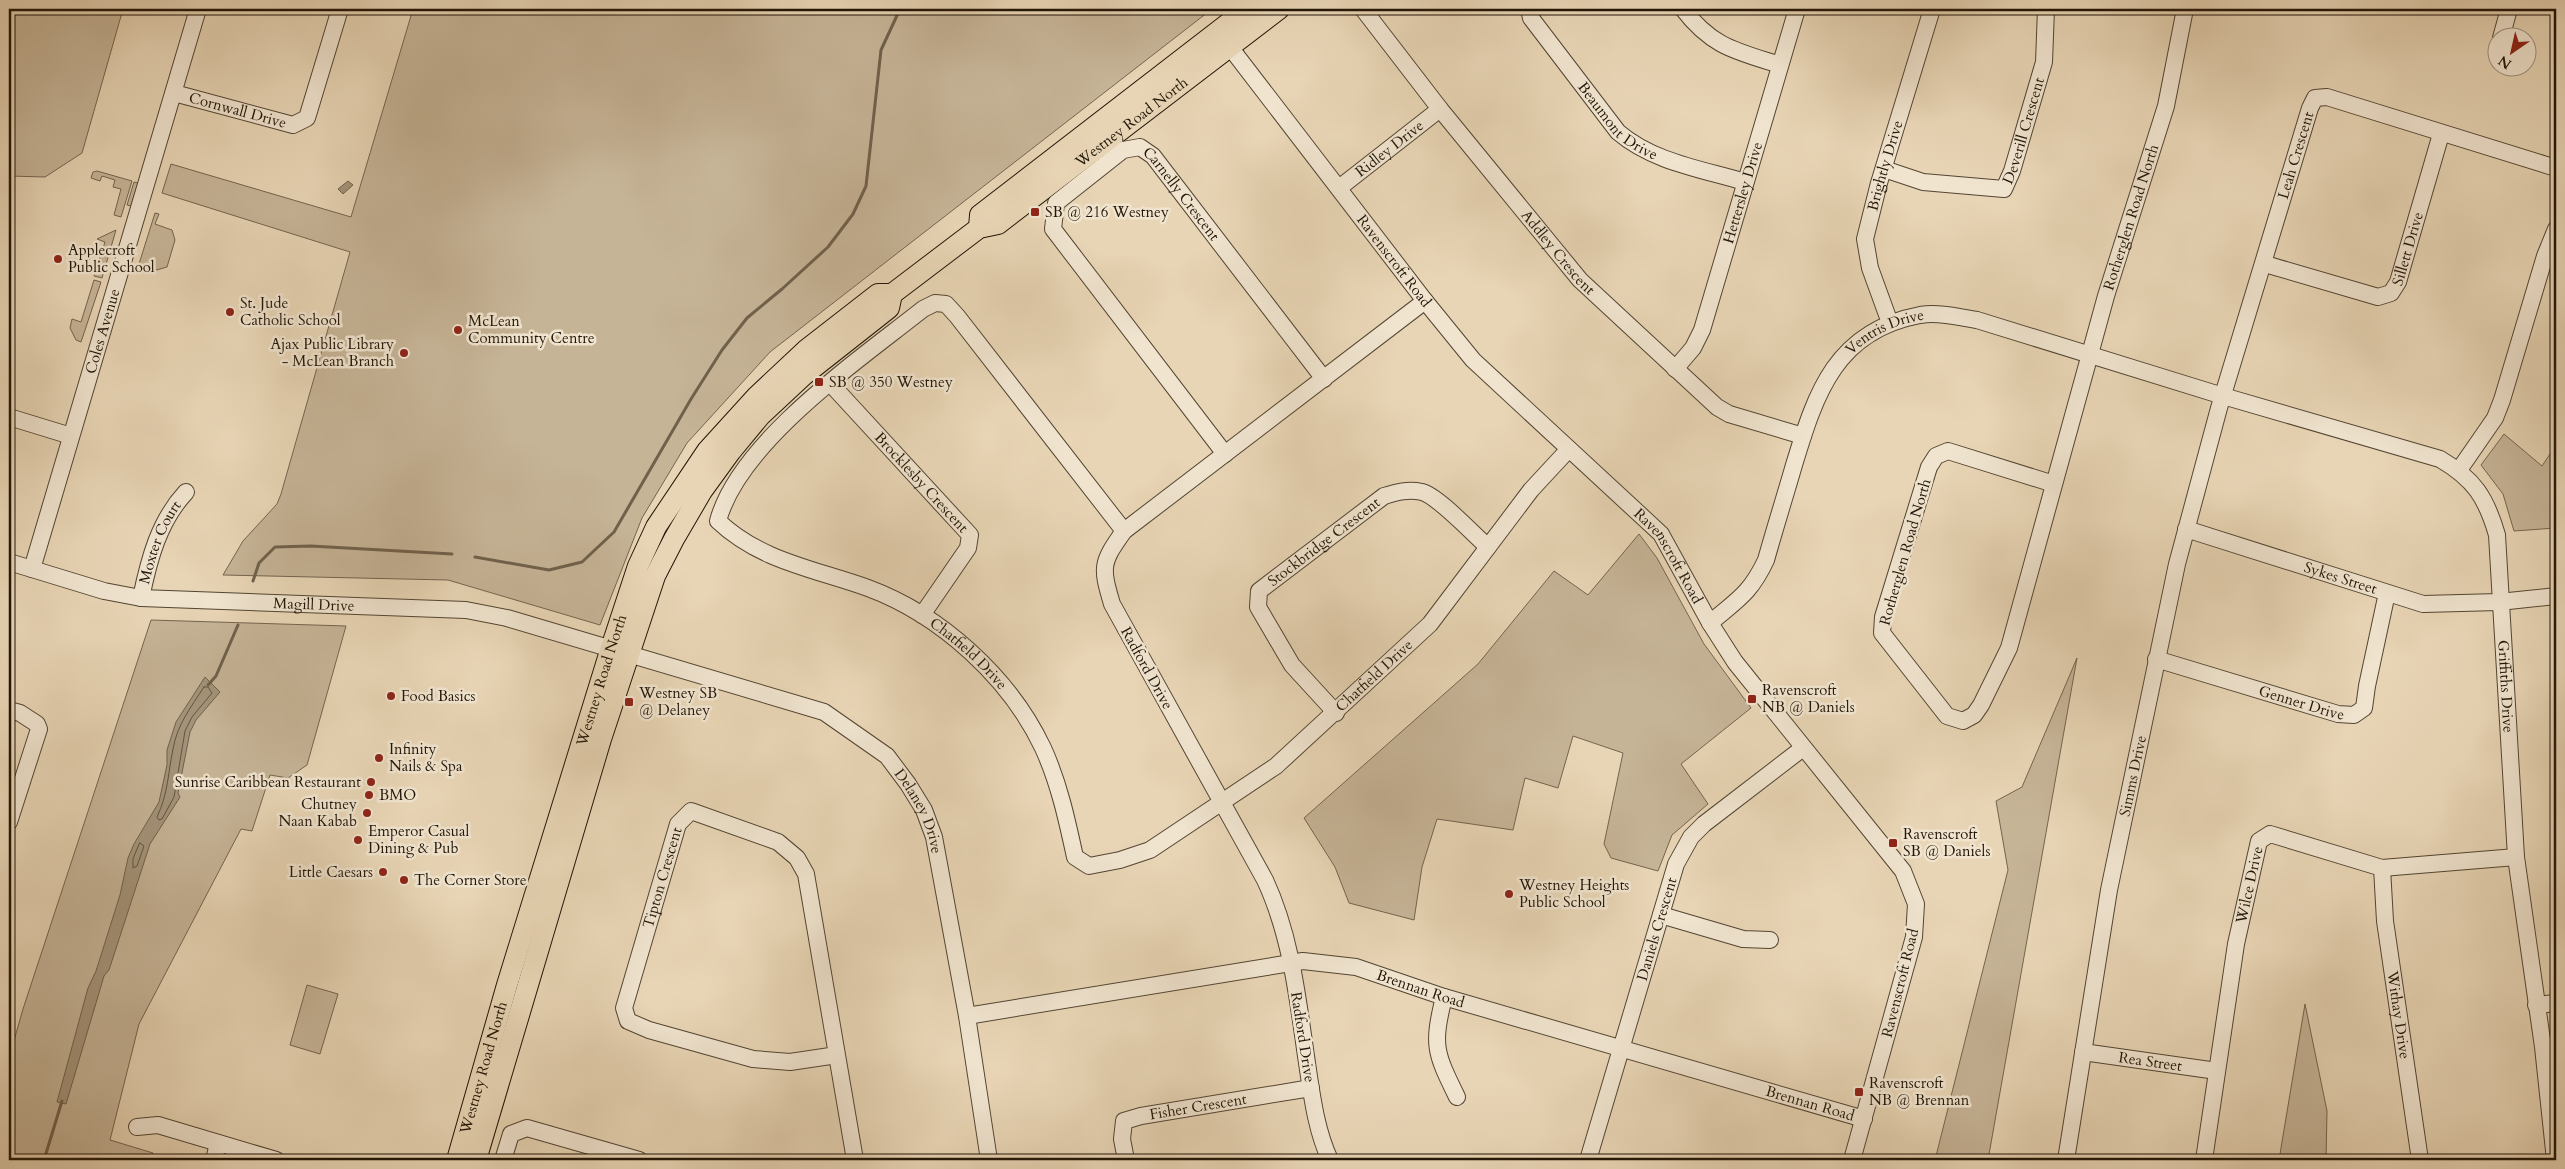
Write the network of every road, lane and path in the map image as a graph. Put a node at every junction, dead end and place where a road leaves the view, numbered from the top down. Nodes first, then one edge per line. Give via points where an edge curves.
1 (198, 9) edge
2 (340, 9) edge
3 (1248, 9) edge
4 (1279, 9) edge
5 (1363, 9) edge
6 (1529, 9) edge
7 (1683, 9) edge
8 (1797, 9) edge
9 (1932, 9) edge
10 (2046, 9) edge
11 (2185, 9) edge
12 (2510, 9) edge
13 (2504, 28) edge
14 (1224, 38) junction
15 (1780, 65) junction
16 (174, 93) junction
17 (1440, 109) junction
18 (2441, 134) junction
19 (2556, 168) edge
20 (1884, 169) junction
21 (1745, 182) junction
22 (1338, 188) junction
23 (2556, 229) edge
24 (2264, 264) junction
25 (1425, 301) junction
26 (1890, 323) junction
27 (2090, 354) junction
28 (1675, 369) junction
29 (1324, 379) junction
30 (830, 383) junction
31 (2223, 396) junction
32 (9, 417) edge
33 (71, 436) junction
34 (1802, 436) junction
35 (1569, 449) junction
36 (1225, 454) junction
37 (2460, 470) junction
38 (2054, 484) junction
39 (186, 492) dead end
40 (2186, 530) junction
41 (1124, 531) junction
42 (1488, 547) junction
43 (9, 562) edge
44 (32, 569) junction
45 (2387, 593) junction
46 (2556, 596) edge
47 (141, 598) junction
48 (2499, 602) junction
49 (922, 615) junction
50 (1710, 623) junction
51 (620, 651) junction
52 (2156, 659) junction
53 (9, 710) edge
54 (1336, 712) junction
55 (1803, 748) junction
56 (1220, 803) junction
57 (9, 822) edge
58 (2516, 857) junction
59 (2382, 868) junction
60 (1661, 915) junction
61 (1770, 940) dead end
62 (1290, 962) junction
63 (1444, 997) junction
64 (2556, 1003) edge
65 (2536, 1006) junction
66 (966, 1016) junction
67 (1620, 1048) junction
68 (2083, 1052) junction
69 (837, 1055) junction
70 (2217, 1071) junction
71 (1311, 1088) junction
72 (1457, 1097) dead end
73 (1864, 1119) junction
74 (137, 1127) dead end
75 (218, 1142) junction
76 (2556, 1151) edge
77 (214, 1160) edge
78 (276, 1160) edge
79 (457, 1160) edge
80 (476, 1160) edge
81 (503, 1160) edge
82 (639, 1160) edge
83 (855, 1160) edge
84 (989, 1160) edge
85 (1126, 1160) edge
86 (1330, 1160) edge
87 (1588, 1160) edge
88 (1852, 1160) edge
89 (2066, 1160) edge
90 (2204, 1160) edge
91 (2420, 1160) edge
92 (2555, 1160) edge

1 - 16 street, Coles Avenue
2 - 16 street, Cornwall Drive via 307,118 293,126
3 - 14 main road, Westney Road North
4 - 14 main road, Westney Road North
5 - 17 street, Addley Crescent
6 - 21 street, Beaumont Drive via 1531,18 1618,132 1650,154
7 - 15 street via 1693,23 1722,46
8 - 15 street, Hettersley Drive
9 - 20 street, Brightly Drive
10 - 20 street, Deverill Crescent via 2044,62 2004,189 1924,182
11 - 27 street, Rotherglen Road North via 2166,106
12 - 13 street
14 - 22 street, Ravenscroft Road
14 - 51 main road, Westney Road North via 998,224 979,228 892,294 878,294 806,350 757,396 707,451 656,527 638,566
15 - 21 street, Hettersley Drive
16 - 33 street, Coles Avenue via 132,224
17 - 22 street, Ridley Drive
17 - 28 street, Addley Crescent via 1580,280
18 - 19 street, Leah Crescent
18 - 24 street, Sillett Drive via 2398,282 2391,293 2378,297
18 - 24 street, Leah Crescent via 2327,97 2315,98
20 - 26 street, Brightly Drive via 1865,239 1870,268
21 - 28 street, Hettersley Drive via 1702,330 1693,348
22 - 25 street, Ravenscroft Road
23 - 37 street via 2495,418
24 - 31 street, Leah Crescent
25 - 29 street, Radford Drive
25 - 35 street, Ravenscroft Road via 1473,360
26 - 27 street, Ventris Drive via 1922,315 1948,314
26 - 34 street, Ventris Drive via 1837,362 1822,384
27 - 31 street, Ventris Drive
27 - 38 street, Rotherglen Road North
28 - 34 street, Addley Crescent via 1729,414
29 - 36 street, Radford Drive
29 - 36 street, Carnelly Crescent via 1153,156 1140,147 1123,150 1056,203 1053,229
30 - 41 street, Chatfield Drive via 923,309 935,303 946,304
30 - 49 street, Brocklesby Crescent via 970,535 968,548
30 - 49 street, Chatfield Drive via 762,444 723,503 718,521 731,534 775,559 869,589
31 - 37 street, Griffiths Drive via 2440,459
31 - 40 street, Simms Drive
32 - 33 street
33 - 44 street, Coles Avenue
34 - 50 street, Ventris Drive via 1758,578 1747,592
35 - 42 street, Chatfield Drive via 1531,490
35 - 50 street, Ravenscroft Road via 1661,534
36 - 41 street, Radford Drive
37 - 48 street, Griffiths Drive via 2478,489 2491,514 2496,535
38 - 38 street, Rotherglen Road North via 1948,451 1936,456 1929,467 1883,617 1882,633 1947,716 1963,721 1974,715 2005,657
39 - 47 street, Moxter Court via 162,525
40 - 45 street, Sykes Street
40 - 52 street, Simms Drive
41 - 56 street, Radford Drive via 1106,556 1104,576 1112,604
42 - 54 street, Chatfield Drive via 1430,624
42 - 54 street, Stockbridge Crescent via 1424,492 1404,490 1384,496 1259,591 1258,607 1292,665
43 - 44 street, Magill Drive
44 - 47 street, Magill Drive via 104,591
45 - 48 street, Sykes Street via 2423,604
45 - 52 street, Genner Drive via 2364,708 2354,715 2338,714
46 - 48 street, Sykes Street
47 - 51 street, Magill Drive via 466,610 507,618
48 - 58 street, Griffiths Drive
49 - 56 street, Chatfield Drive via 975,657 1006,691 1027,721 1043,749 1062,798 1075,857 1089,866 1150,850
50 - 55 street, Ravenscroft Road via 1735,662
51 - 66 street, Delaney Drive via 824,712 887,756 924,810 934,837
51 - 79 main road, Westney Road North via 507,985
51 - 80 main road, Westney Road North via 601,739
52 - 68 street, Simms Drive via 2109,890
53 - 57 street via 37,724 39,730
54 - 56 street, Chatfield Drive via 1276,766
55 - 60 street, Daniels Crescent via 1691,837 1676,864
55 - 73 street, Ravenscroft Road via 1903,871 1916,904 1914,937
56 - 62 street, Radford Drive via 1278,908
58 - 59 street, Wilce Drive
58 - 65 street, Griffiths Drive
59 - 70 street, Wilce Drive via 2270,834 2260,841 2236,944
59 - 91 street, Withay Drive via 2385,920
60 - 61 street via 1743,939
60 - 67 street, Daniels Crescent
62 - 63 street, Brennan Road via 1356,967
62 - 66 street, Brennan Road
62 - 71 street, Radford Drive
63 - 67 street, Brennan Road
63 - 72 street via 1437,1022 1436,1052
64 - 65 street
65 - 76 street, Griffiths Drive
66 - 84 street, Delaney Drive
67 - 73 street, Brennan Road
67 - 87 street, Daniels Crescent
68 - 70 street, Rea Street
68 - 89 street, Simms Drive
69 - 69 street, Tipton Crescent via 806,874 797,858 778,842 691,811 683,816 675,834 624,1008 628,1021 649,1030 753,1059 790,1062
69 - 83 street, Tipton Crescent
70 - 90 street, Wilce Drive
71 - 85 street, Fisher Crescent via 1124,1121 1122,1139
71 - 86 street, Radford Drive via 1318,1129
73 - 88 street, Ravenscroft Road
74 - 75 street via 158,1125
75 - 77 street
75 - 78 street
76 - 92 street, Griffiths Drive
81 - 82 street via 511,1134 527,1128

